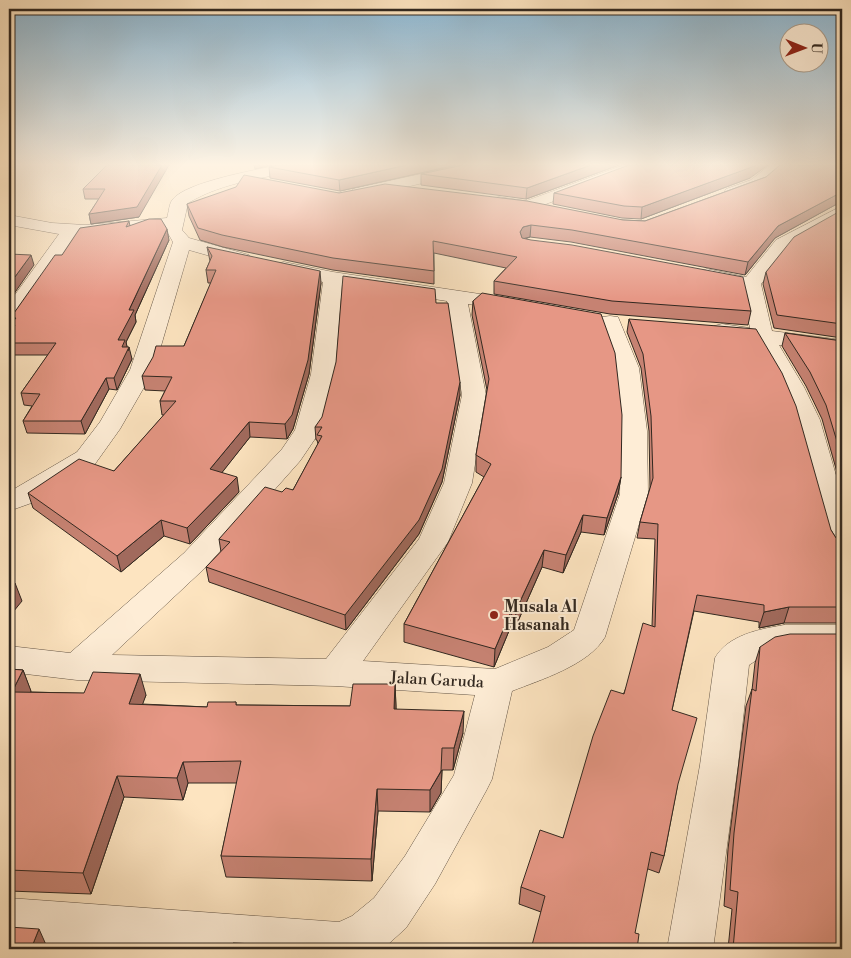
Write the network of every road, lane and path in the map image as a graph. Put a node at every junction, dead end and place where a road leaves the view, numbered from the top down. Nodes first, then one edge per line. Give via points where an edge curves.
1 (179, 210) edge
2 (544, 210) edge
3 (842, 211) edge
4 (555, 212) edge
5 (9, 220) edge
6 (70, 230) junction
7 (178, 232) junction
8 (685, 271) edge
9 (333, 278) junction
10 (751, 284) junction
11 (456, 295) junction
12 (533, 308) edge
13 (9, 317) edge
14 (610, 321) dead end
15 (702, 329) edge
16 (762, 335) junction
17 (842, 348) edge
18 (15, 492) edge
19 (842, 545) edge
20 (842, 637) edge
21 (9, 659) edge
22 (78, 667) junction
23 (335, 673) junction
24 (496, 683) junction
25 (9, 920) edge
26 (690, 949) edge

1 - 7 street
2 - 4 street
3 - 10 street via 783,244
5 - 6 street
6 - 7 street via 96,231 151,222
6 - 13 street
7 - 9 street via 219,254
7 - 18 street via 142,370 111,424 86,458
8 - 10 street
9 - 11 street
9 - 22 street via 323,374 308,430 292,455 195,560
10 - 16 street
11 - 12 street
11 - 23 street via 474,395 458,483 433,542
14 - 24 street, Jalan Garuda via 627,368 634,431 634,494 588,637 560,656
15 - 16 street
16 - 17 street
16 - 19 street via 807,420
20 - 26 street via 777,638 732,658
21 - 22 street, Jalan Garuda
22 - 23 street, Jalan Garuda
23 - 24 street, Jalan Garuda
24 - 25 street via 472,779 420,870 390,913 368,932 341,945

